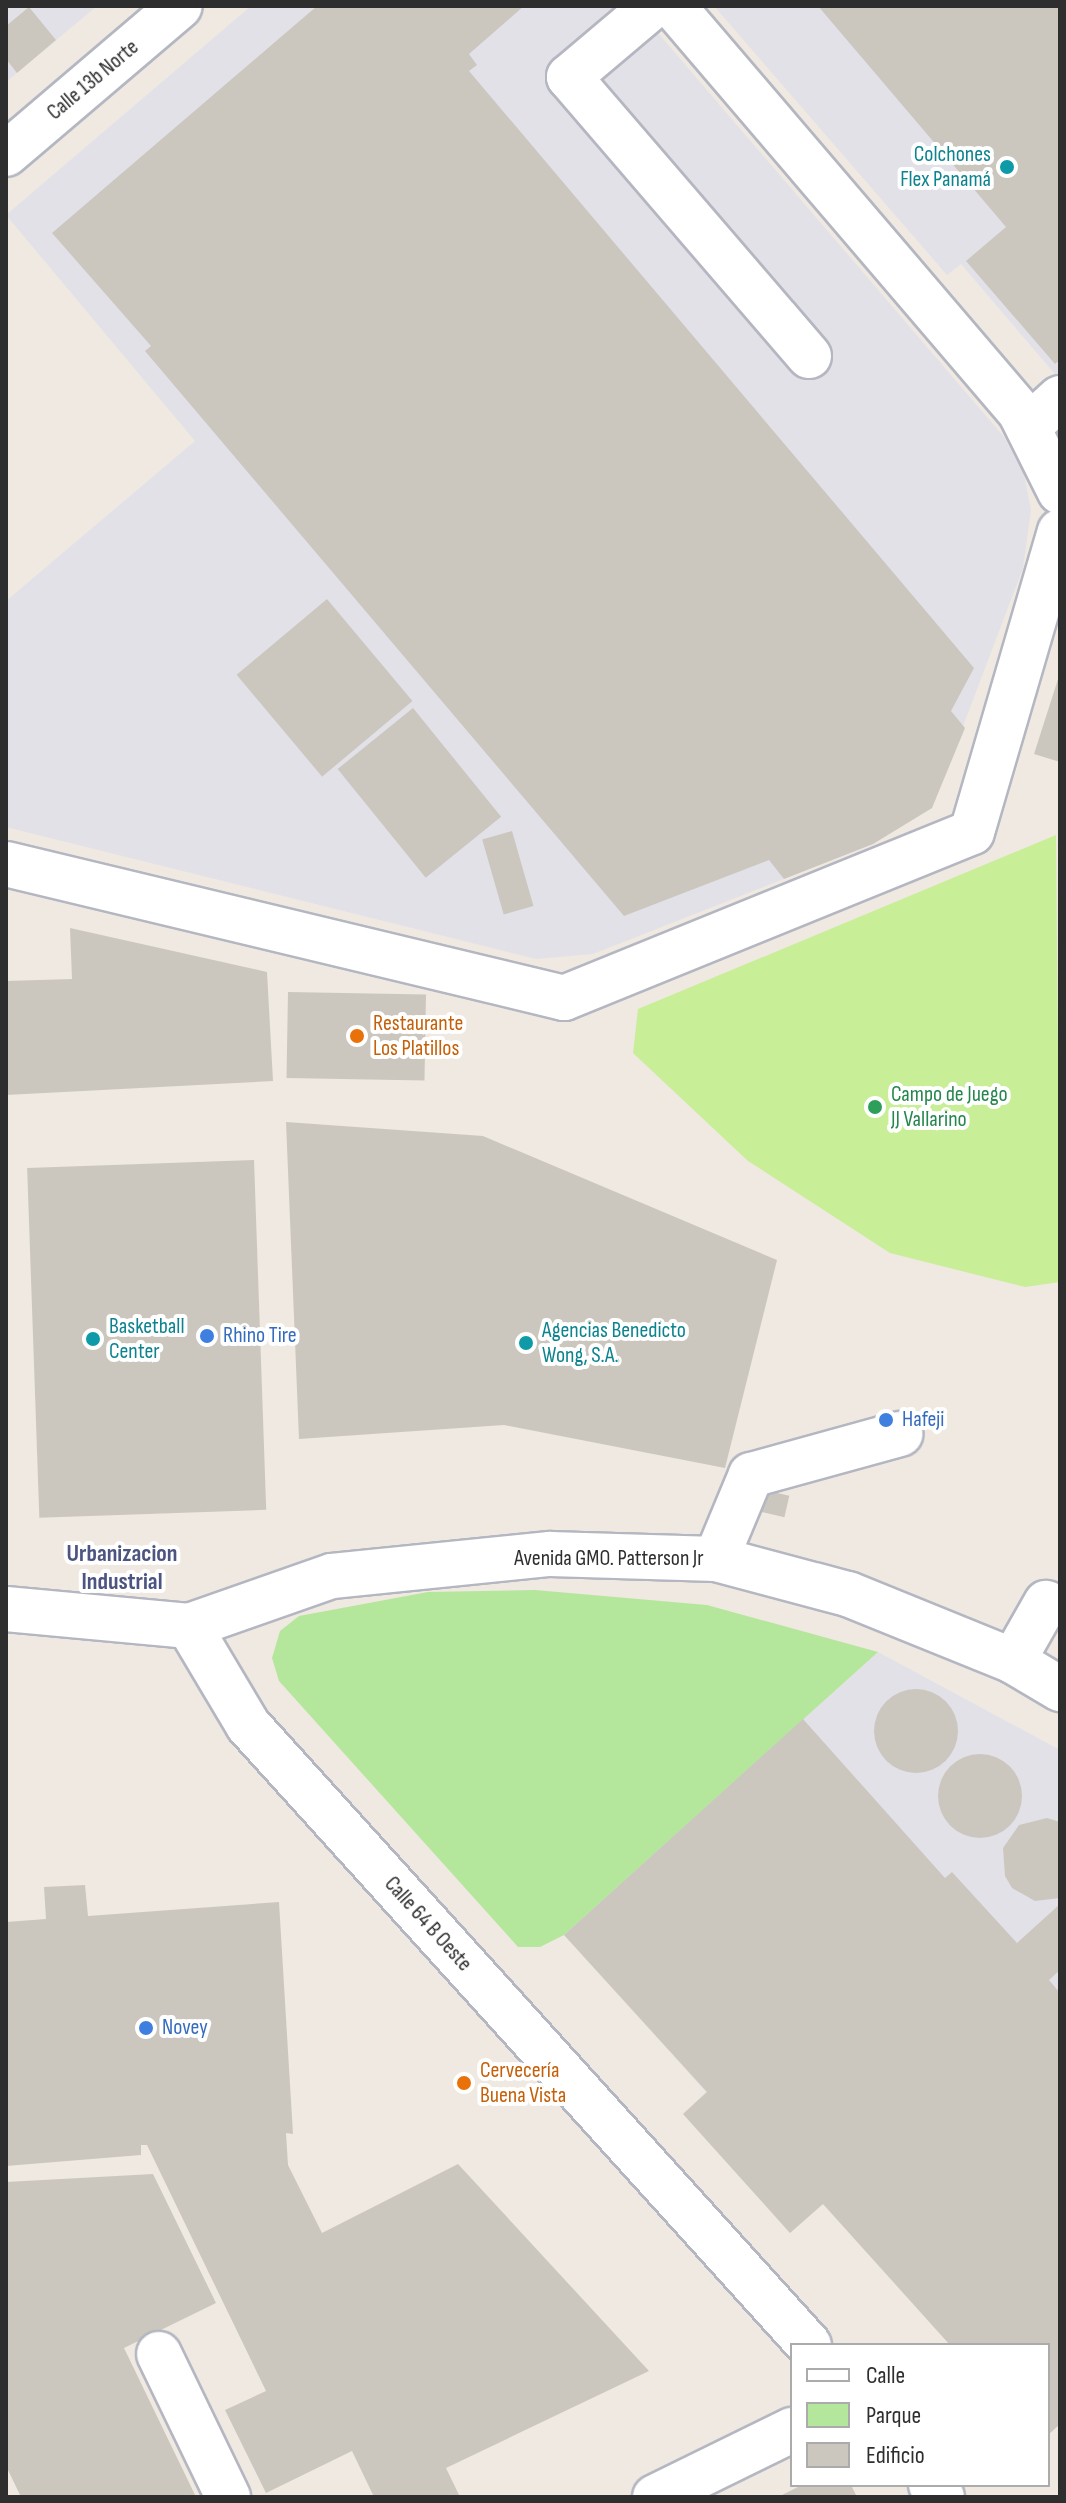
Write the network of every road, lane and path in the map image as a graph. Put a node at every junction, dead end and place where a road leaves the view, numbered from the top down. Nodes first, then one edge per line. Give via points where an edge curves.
1 (180, 6) edge
2 (653, 6) edge
3 (673, 6) edge
4 (6, 154) edge
5 (809, 356) dead end
6 (1060, 398) edge
7 (1028, 427) junction
8 (1060, 492) edge
9 (1060, 532) edge
10 (6, 864) edge
11 (900, 1434) dead end
12 (716, 1559) junction
13 (1046, 1603) dead end
14 (6, 1609) edge
15 (189, 1626) junction
16 (1013, 1661) junction
17 (1060, 1689) edge
18 (807, 2343) edge
19 (159, 2354) dead end
20 (790, 2431) edge
21 (228, 2497) edge
22 (655, 2497) edge

1 - 4 street, Calle 13b Norte
2 - 5 street via 569,77
3 - 7 street
6 - 7 street
7 - 8 street
9 - 10 street via 972,832 564,998
11 - 12 street via 751,1475
12 - 15 street, Avenida GMO. Patterson Jr via 550,1554 332,1576
12 - 16 street, Avenida GMO. Patterson Jr via 848,1594
13 - 16 street
14 - 15 street
15 - 18 street, Calle 64 B Oeste via 248,1725
16 - 17 street, Avenida GMO. Patterson Jr
19 - 21 street
20 - 22 street

